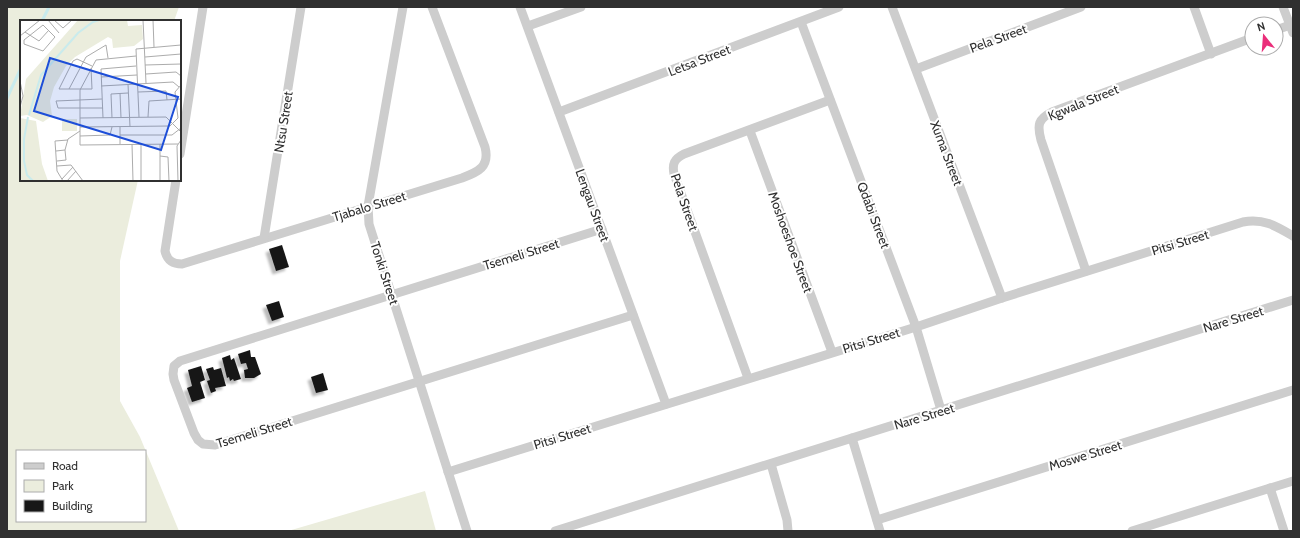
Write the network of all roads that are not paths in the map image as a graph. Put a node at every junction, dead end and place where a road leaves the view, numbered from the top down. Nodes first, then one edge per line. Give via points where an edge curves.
1 (204, 7) edge
2 (301, 7) edge
3 (403, 7) edge
4 (432, 7) edge
5 (520, 7) edge
6 (581, 7) edge
7 (839, 7) edge
8 (892, 7) edge
9 (1081, 7) edge
10 (1194, 7) edge
11 (1283, 7) edge
12 (801, 22) junction
13 (528, 26) junction
14 (1292, 28) edge
15 (1244, 41) edge
16 (1211, 54) junction
17 (916, 69) junction
18 (830, 100) junction
19 (559, 112) junction
20 (750, 131) junction
21 (181, 148) edge
22 (176, 181) edge
23 (368, 206) junction
24 (602, 229) junction
25 (1293, 236) edge
26 (264, 238) junction
27 (1086, 272) junction
28 (392, 295) junction
29 (1002, 298) junction
30 (1293, 300) edge
31 (633, 314) junction
32 (916, 327) junction
33 (832, 352) junction
34 (748, 378) junction
35 (419, 381) junction
36 (1293, 390) edge
37 (666, 404) junction
38 (941, 410) junction
39 (852, 438) junction
40 (771, 464) junction
41 (448, 472) junction
42 (1293, 481) edge
43 (1270, 488) junction
44 (877, 520) junction
45 (467, 531) edge
46 (555, 531) edge
47 (788, 531) edge
48 (880, 531) edge
49 (1132, 531) edge
50 (1284, 531) edge

1 - 21 street
2 - 26 street, Ntsu Street
3 - 23 street, Tonki Street
4 - 23 street, Tjabalo Street via 482,137 486,162 469,175
5 - 13 street, Lengau Street
6 - 13 street
7 - 12 street, Letsa Street
8 - 17 street, Xuma Street
9 - 17 street, Pela Street
10 - 16 street
11 - 14 street
12 - 18 street, Qdabi Street
12 - 19 street, Letsa Street
13 - 19 street, Lengau Street
15 - 16 street, Kgwala Street
16 - 27 street, Kgwala Street via 1052,112 1040,122 1041,140
17 - 29 street, Xuma Street
18 - 20 street, Pela Street
18 - 32 street, Qdabi Street
19 - 24 street, Lengau Street
20 - 33 street, Moshoeshoe Street
20 - 34 street, Pela Street via 678,157 673,167
22 - 26 street, Tjabalo Street via 165,251 173,263 185,263
23 - 26 street, Tjabalo Street
23 - 28 street, Tonki Street via 369,224
24 - 28 street, Tsemeli Street
24 - 31 street, Lengau Street
25 - 27 street, Pitsi Street via 1268,222 1248,221
27 - 29 street, Pitsi Street
28 - 35 street, Tonki Street
28 - 35 street, Tsemeli Street via 180,361 174,366 173,377 195,436 200,442 208,445
29 - 32 street, Pitsi Street
30 - 38 street, Nare Street
31 - 35 street, Tsemeli Street
31 - 37 street, Lengau Street
32 - 33 street, Pitsi Street
32 - 38 street, Qdabi Street
33 - 34 street, Pitsi Street
34 - 37 street, Pitsi Street
35 - 41 street, Tonki Street
36 - 44 street, Moswe Street
37 - 41 street, Pitsi Street
38 - 39 street, Nare Street
39 - 40 street, Nare Street
39 - 44 street
40 - 46 street, Nare Street
40 - 47 street
41 - 45 street, Tonki Street
42 - 43 street
43 - 49 street
43 - 50 street
44 - 48 street

